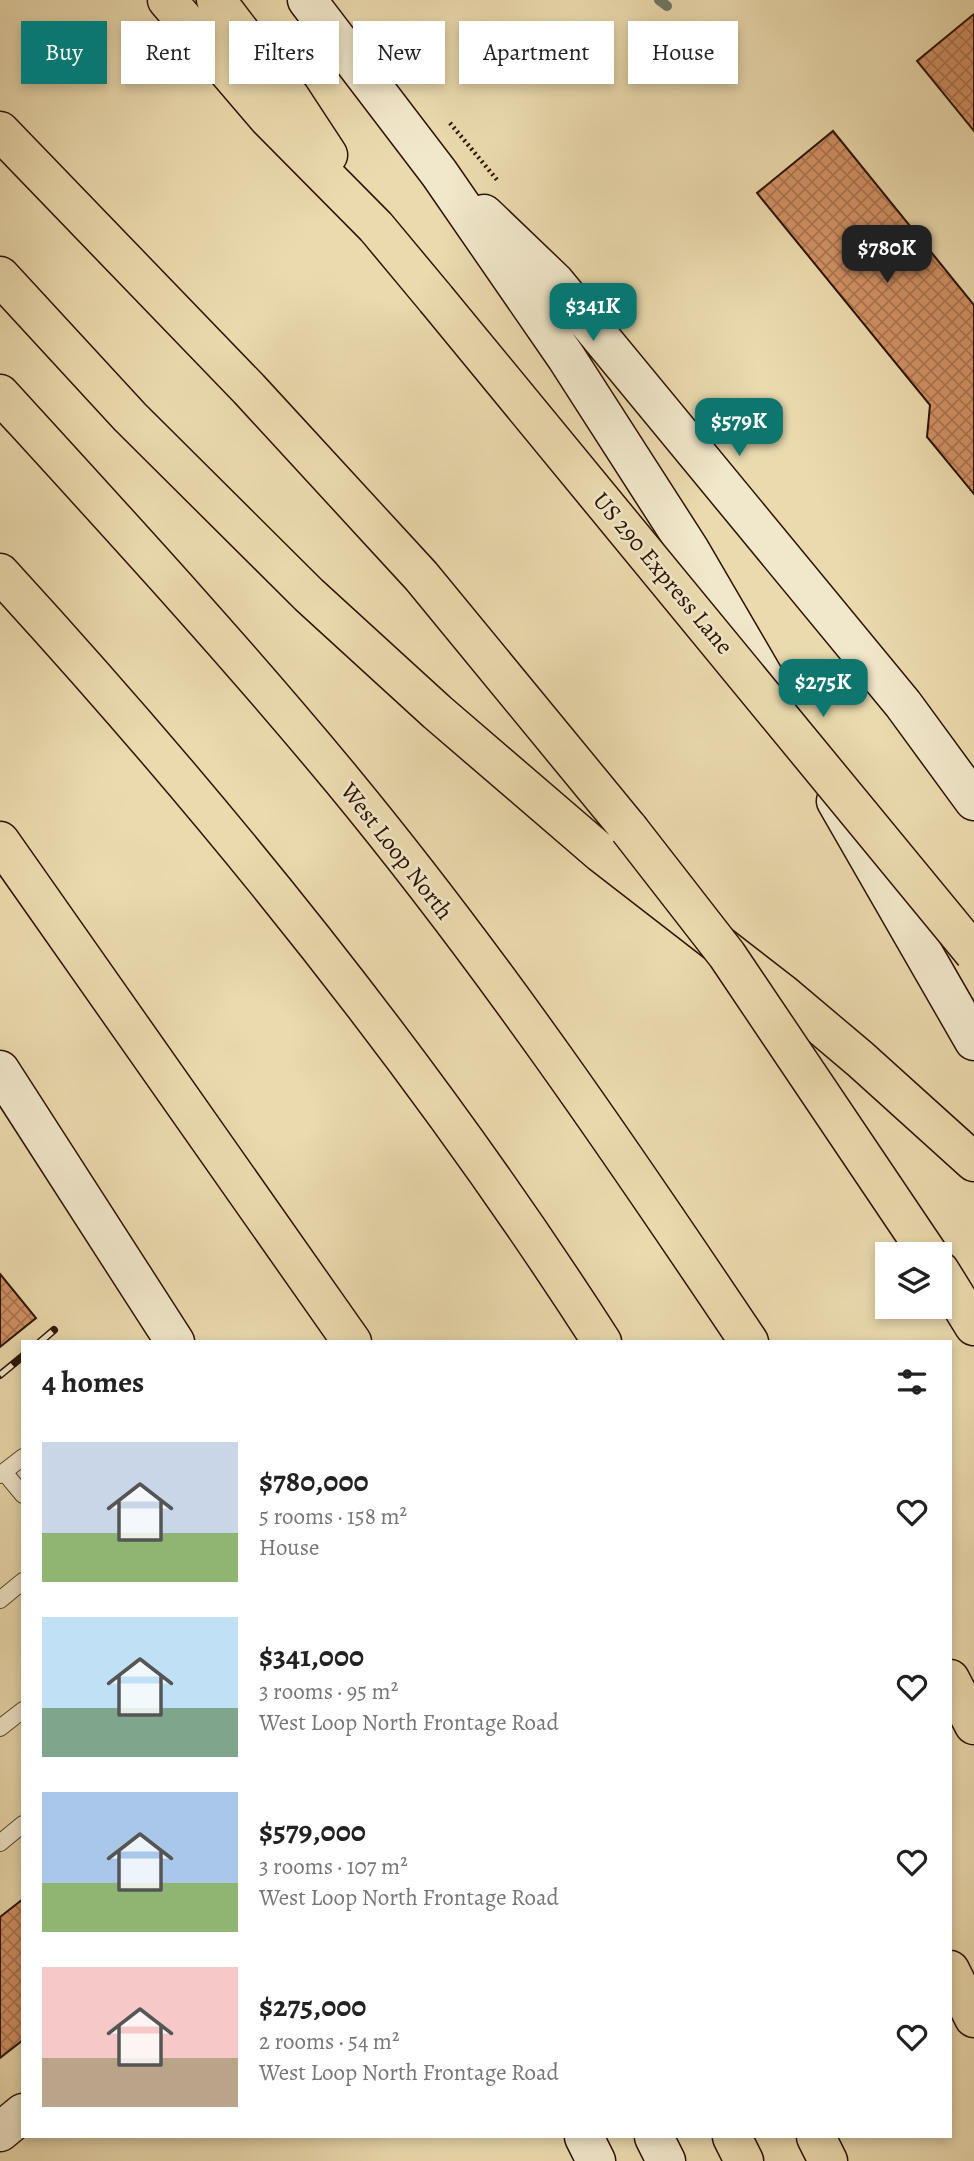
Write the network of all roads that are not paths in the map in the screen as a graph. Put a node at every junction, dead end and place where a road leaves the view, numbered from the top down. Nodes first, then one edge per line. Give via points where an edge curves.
1 (156, 0) edge
2 (167, 0) edge
3 (216, 0) edge
4 (307, 0) edge
5 (178, 21) edge
6 (185, 21) edge
7 (215, 57) edge
8 (0, 131) edge
9 (439, 173) junction
10 (376, 227) junction
11 (0, 276) edge
12 (0, 394) edge
13 (0, 573) edge
14 (974, 801) edge
15 (0, 841) edge
16 (974, 953) edge
17 (974, 1041) edge
18 (0, 1070) edge
19 (974, 1162) edge
20 (920, 1242) edge
21 (952, 1290) edge
22 (974, 1326) edge
23 (171, 1340) edge
24 (351, 1340) edge
25 (601, 1340) edge
26 (748, 1340) edge
27 (21, 1459) edge
28 (2, 1474) edge
29 (21, 1493) edge
30 (21, 1583) edge
31 (0, 1600) edge
32 (952, 1683) edge
33 (21, 1712) edge
34 (974, 1725) edge
35 (0, 1728) edge
36 (21, 1826) edge
37 (0, 1843) edge
38 (952, 1973) edge
39 (974, 2018) edge
40 (21, 2115) edge
41 (0, 2132) edge
42 (584, 2138) edge
43 (654, 2138) edge
44 (732, 2138) edge
45 (816, 2138) edge
46 (596, 2161) edge
47 (666, 2161) edge
48 (744, 2161) edge
49 (828, 2161) edge

1 - 5 highway
2 - 6 highway
3 - 10 highway via 290,97
4 - 9 main road
7 - 10 highway
8 - 20 highway, bridge via 250,389 421,576 727,955
9 - 14 main road via 555,282 903,704
9 - 17 main road via 677,528
10 - 16 highway, US 290 Express Lane, bridge
11 - 19 highway via 130,417 338,622 601,853 783,994
12 - 26 highway, West Loop North via 219,635 344,782 617,1145
13 - 25 highway via 224,828 313,938 484,1167
15 - 24 highway
18 - 23 main road
21 - 22 highway
27 - 28 lane
28 - 29 lane
30 - 31 lane
32 - 34 highway
33 - 35 lane
36 - 37 lane
38 - 39 highway
40 - 41 main road
42 - 46 main road
43 - 47 main road
44 - 48 highway
45 - 49 highway

